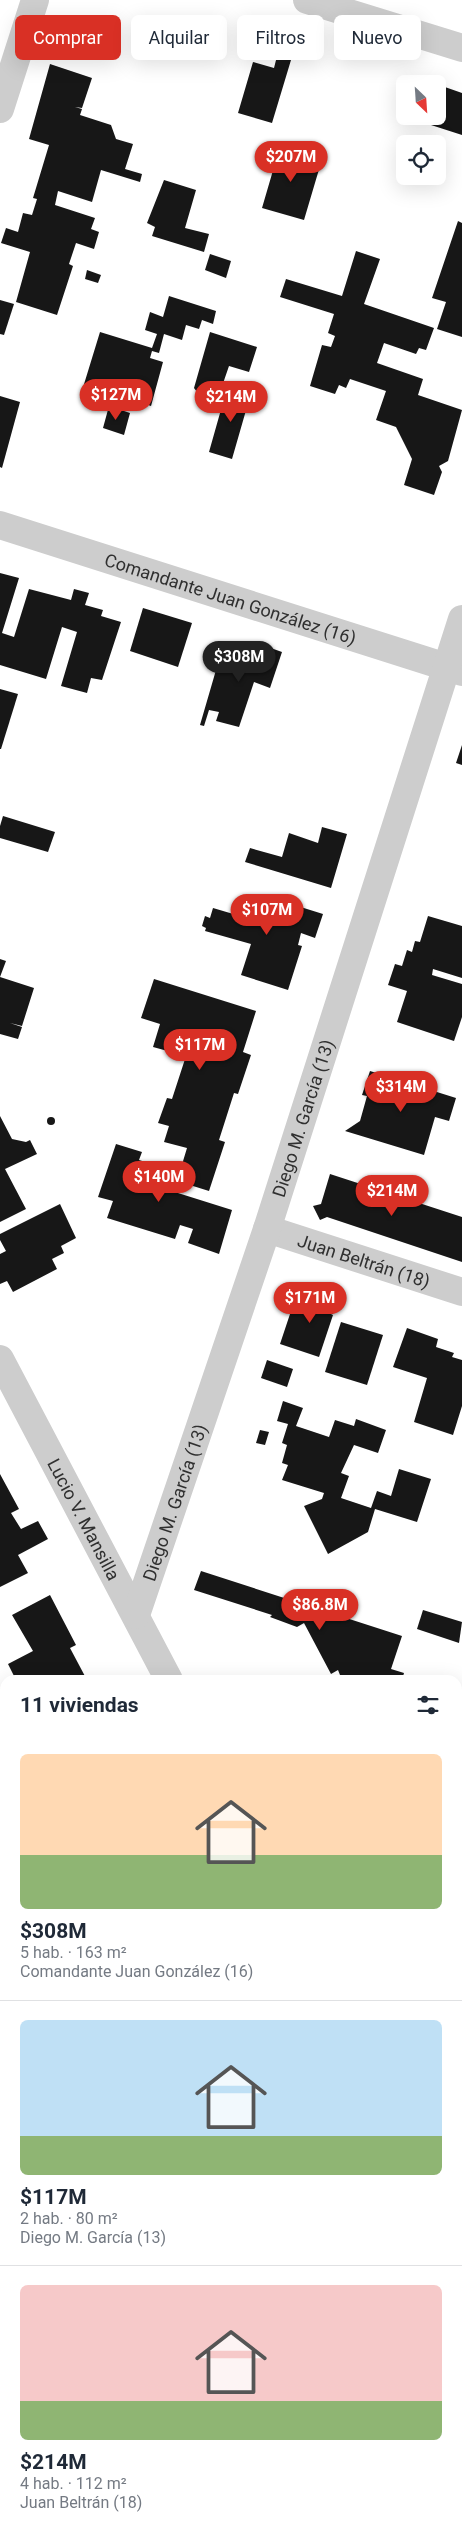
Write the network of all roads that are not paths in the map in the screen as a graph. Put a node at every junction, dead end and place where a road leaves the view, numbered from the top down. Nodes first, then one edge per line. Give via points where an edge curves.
1 (35, 0) edge
2 (307, 0) edge
3 (462, 48) edge
4 (0, 109) edge
5 (0, 525) edge
6 (462, 619) edge
7 (454, 670) edge
8 (267, 1228) junction
9 (462, 1292) edge
10 (0, 1359) edge
11 (136, 1615) junction
12 (166, 1675) edge

1 - 4 street
2 - 3 street
5 - 7 street, Comandante Juan González (16)
6 - 7 street, Diego M. García (13)
7 - 8 street, Diego M. García (13)
8 - 9 street, Juan Beltrán (18)
8 - 11 street, Diego M. García (13)
10 - 11 street, Lucio V. Mansilla
11 - 12 street, Lucio V. Mansilla

